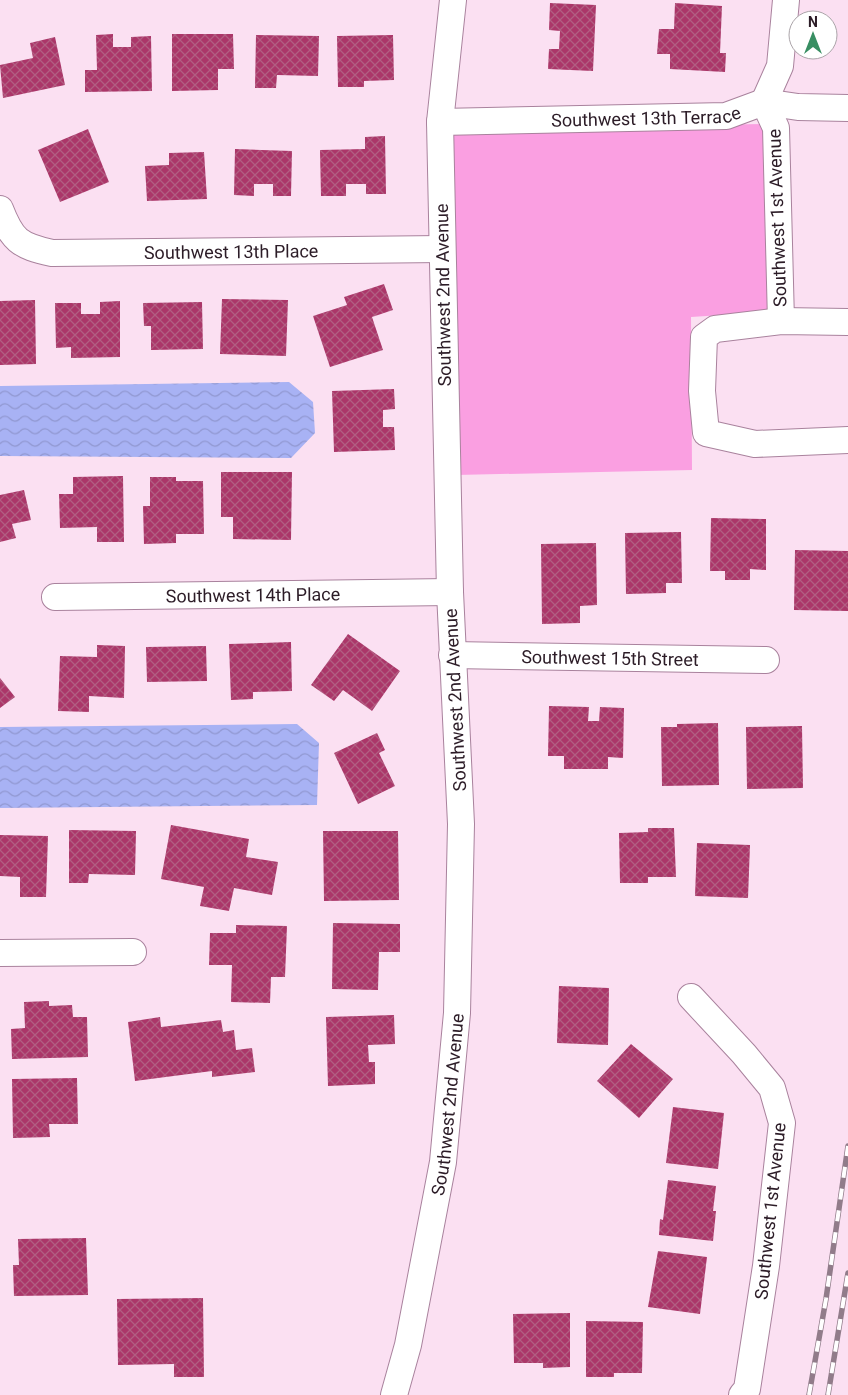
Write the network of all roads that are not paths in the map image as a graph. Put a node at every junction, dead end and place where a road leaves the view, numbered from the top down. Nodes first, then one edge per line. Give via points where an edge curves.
1 (452, 0) edge
2 (786, 0) edge
3 (764, 102) junction
4 (848, 108) edge
5 (440, 122) junction
6 (0, 208) edge
7 (442, 249) junction
8 (781, 322) junction
9 (848, 322) edge
10 (848, 440) edge
11 (450, 592) junction
12 (55, 597) dead end
13 (452, 655) junction
14 (766, 660) dead end
15 (133, 952) dead end
16 (0, 953) edge
17 (691, 997) dead end
18 (394, 1395) edge
19 (742, 1395) edge

1 - 5 street, Southwest 2nd Avenue
2 - 3 street via 780,66
3 - 4 street, Southwest 13th Terrace via 798,107
3 - 5 street, Southwest 13th Terrace via 726,116
3 - 8 street, Southwest 1st Avenue via 776,128
5 - 7 street, Southwest 2nd Avenue
6 - 7 street, Southwest 13th Place via 8,231 24,245 52,253
7 - 11 street, Southwest 2nd Avenue
8 - 9 street
8 - 10 street via 715,329 704,337 702,391 706,433 755,444
11 - 12 street, Southwest 14th Place
11 - 13 street, Southwest 2nd Avenue
13 - 14 street, Southwest 15th Street
13 - 18 street, Southwest 2nd Avenue via 461,824 457,1013 444,1162 408,1345
15 - 16 street
17 - 19 street, Southwest 1st Avenue via 772,1088 782,1123 757,1335 747,1389

